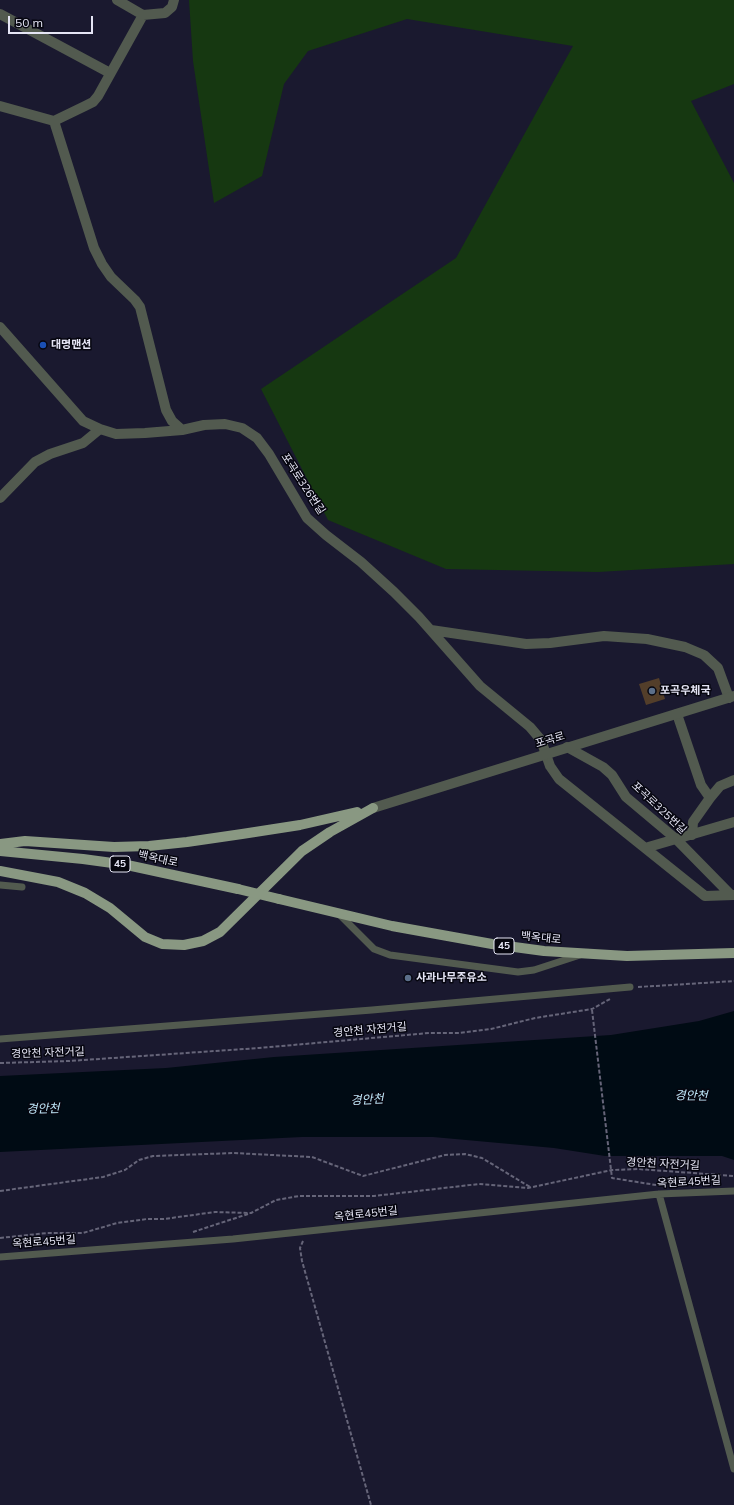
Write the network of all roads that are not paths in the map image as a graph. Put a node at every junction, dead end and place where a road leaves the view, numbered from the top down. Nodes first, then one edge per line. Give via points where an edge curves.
1 (117, 0) edge
2 (174, 0) edge
3 (0, 14) edge
4 (143, 15) junction
5 (110, 73) junction
6 (0, 106) edge
7 (54, 122) junction
8 (0, 327) edge
9 (100, 430) junction
10 (182, 430) junction
11 (0, 498) edge
12 (431, 630) junction
13 (731, 697) edge
14 (677, 714) junction
15 (567, 747) junction
16 (546, 754) junction
17 (734, 780) edge
18 (710, 798) junction
19 (373, 808) junction
20 (734, 822) edge
21 (692, 835) junction
22 (676, 839) junction
23 (0, 844) edge
24 (645, 848) junction
25 (0, 851) edge
26 (0, 870) edge
27 (0, 886) edge
28 (22, 887) dead end
29 (732, 895) edge
30 (339, 914) junction
31 (734, 953) edge
32 (582, 954) junction
33 (630, 987) road end
34 (0, 1039) edge
35 (734, 1191) edge
36 (659, 1194) junction
37 (0, 1257) edge
38 (734, 1469) edge

1 - 4 street
2 - 4 street via 172,7 165,13
3 - 5 street
4 - 5 street
5 - 7 street via 93,102
6 - 7 street
7 - 10 street via 94,248 111,277 140,307 166,410 172,421
8 - 9 street, 포곡로326번길 via 83,421
9 - 10 street, 포곡로326번길 via 116,434
9 - 11 street via 83,443 50,454 36,462
10 - 12 street, 포곡로326번길 via 225,424 242,428 257,438 307,518 361,562
12 - 13 street via 526,644 550,644 604,636 647,639 684,647 704,656 718,668
12 - 16 street, 포곡로326번길 via 480,686 530,727 541,740
13 - 14 street, 포곡로
14 - 15 street, 포곡로
14 - 18 street via 701,785
15 - 16 street, 포곡로
15 - 22 street, 포곡로325번길 via 603,767 612,775 626,797
16 - 19 street, 포곡로
16 - 24 street, 포곡로326번길 via 559,779
17 - 18 street via 720,786
18 - 21 street via 693,822
19 - 23 main road via 300,825 164,844 114,847 25,841
19 - 26 main road via 330,832 302,852 220,932 203,941 184,945 162,944 145,937 110,908 78,890 58,882
20 - 21 street
21 - 22 street
22 - 24 street
22 - 29 street, 포곡로325번길
24 - 29 street, 포곡로326번길 via 705,896
25 - 30 main road, 백옥대로 / 45, bridge via 127,865
27 - 28 lane
30 - 32 main road, 백옥대로 / 45 via 477,941
30 - 32 lane via 374,948 390,955 518,972 534,970
31 - 32 main road, 백옥대로 / 45 via 627,956
33 - 34 lane
35 - 36 lane, 옥현로45번길
36 - 37 lane, 옥현로45번길 via 233,1239
36 - 38 lane

